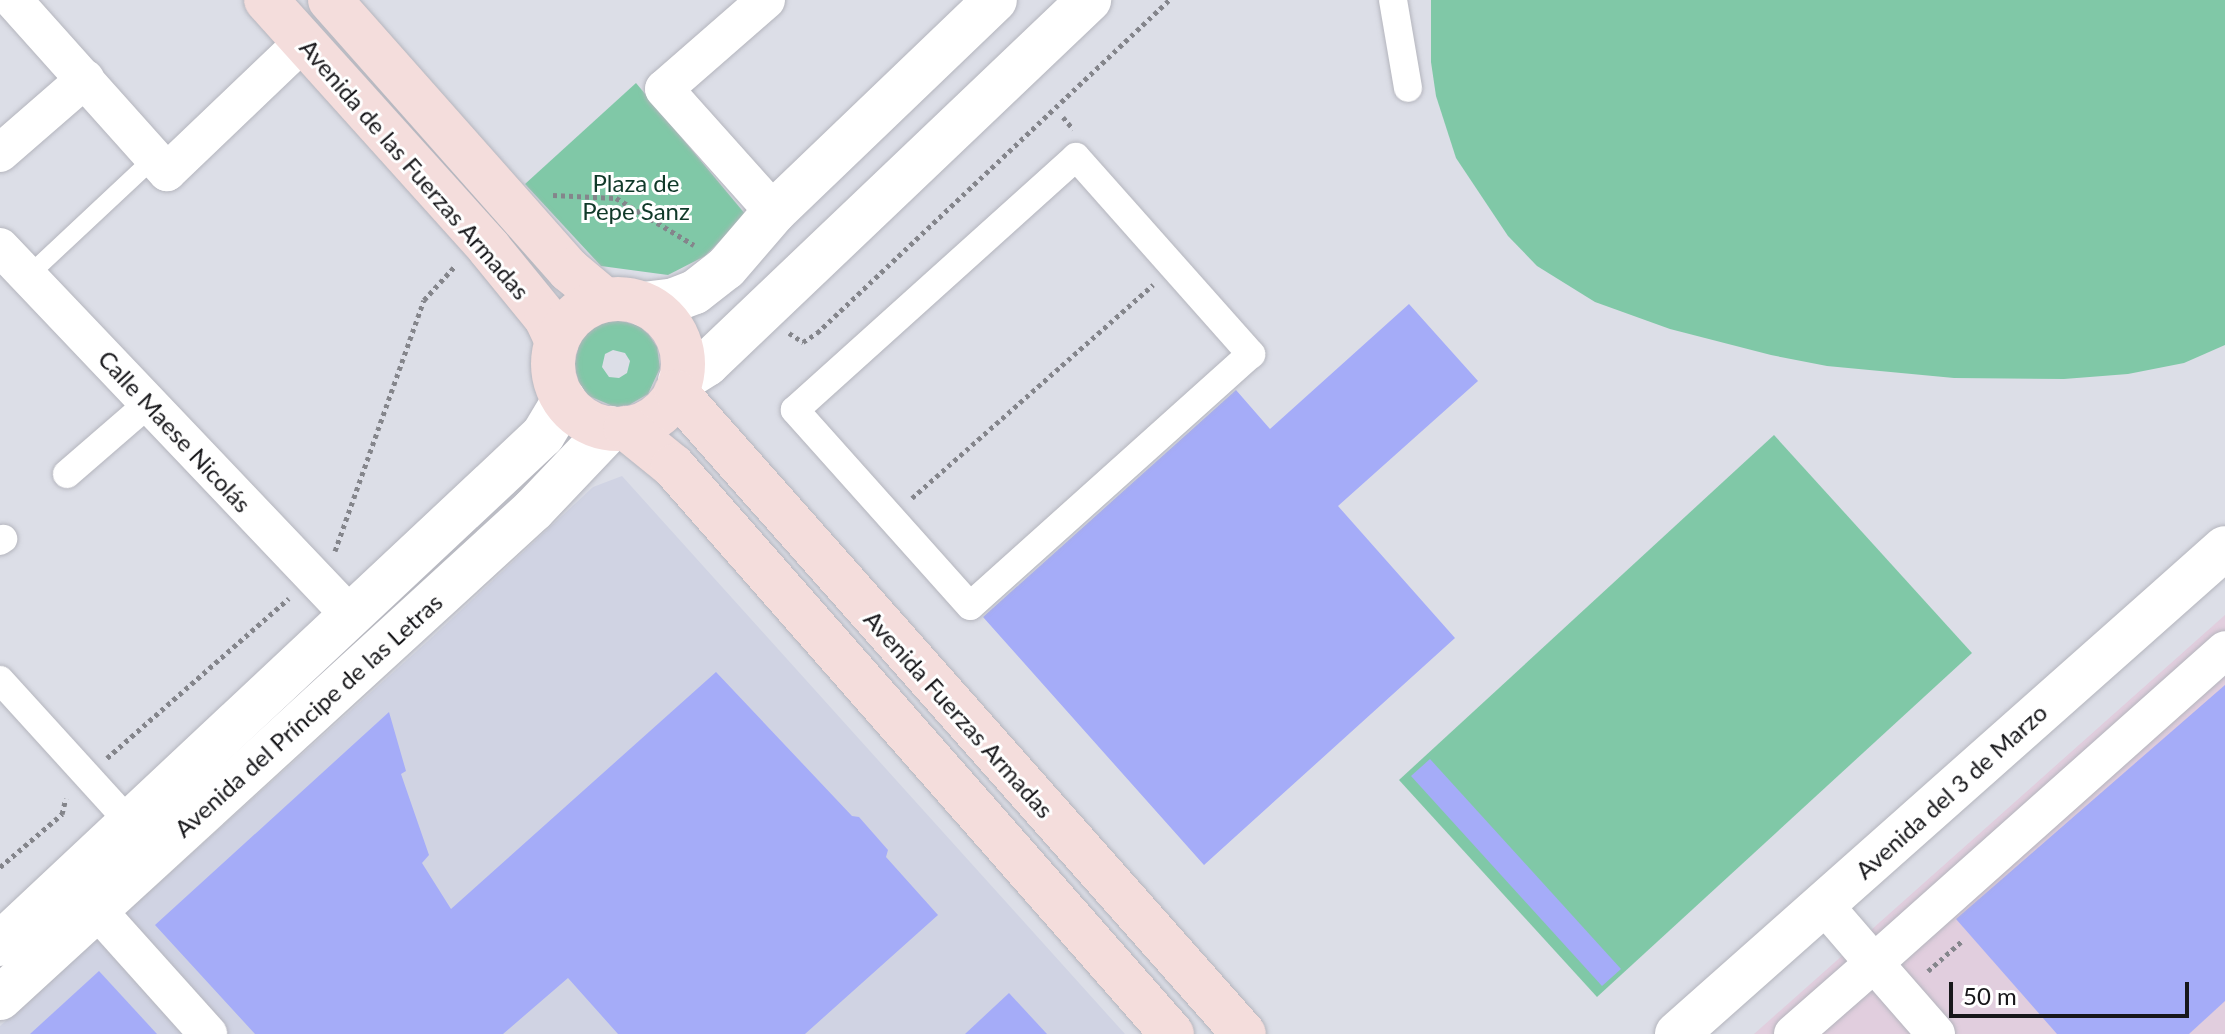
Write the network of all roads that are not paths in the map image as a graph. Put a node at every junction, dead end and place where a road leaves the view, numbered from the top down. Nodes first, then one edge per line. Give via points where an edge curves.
1 (13, 0) edge
2 (266, 0) edge
3 (330, 0) edge
4 (766, 0) edge
5 (995, 0) edge
6 (1089, 0) edge
7 (1393, 0) edge
8 (356, 17) edge
9 (303, 42) junction
10 (85, 79) junction
11 (1408, 88) dead end
12 (0, 153) edge
13 (155, 157) junction
14 (774, 212) junction
15 (0, 247) edge
16 (28, 276) junction
17 (624, 302) junction
18 (557, 342) junction
19 (678, 386) junction
20 (564, 400) junction
21 (149, 403) junction
22 (619, 428) junction
23 (67, 474) dead end
24 (890, 517) joint
25 (2225, 548) edge
26 (351, 616) junction
27 (2225, 650) edge
28 (0, 680) edge
29 (130, 823) junction
30 (1823, 904) junction
31 (96, 909) junction
32 (0, 944) edge
33 (1874, 963) junction
34 (0, 998) edge
35 (208, 1034) edge
36 (1172, 1034) edge
37 (1244, 1034) edge
38 (1677, 1034) edge
39 (1793, 1034) edge
40 (1936, 1034) edge

1 - 10 street
2 - 9 main road, Avenida de las Fuerzas Armadas
3 - 8 main road, Avenida de las Fuerzas Armadas
4 - 14 street via 664,89
5 - 14 street
6 - 19 street
7 - 11 street
8 - 17 main road, Avenida de las Fuerzas Armadas via 569,270
9 - 13 street via 167,172
9 - 18 main road, Avenida de las Fuerzas Armadas via 489,248 546,318
10 - 12 street
10 - 13 street
13 - 16 lane
14 - 17 street via 737,257 695,292 674,300
15 - 16 street, Calle Maese Nicolás
16 - 21 street, Calle Maese Nicolás
17 - 18 main road via 581,311
17 - 19 main road via 663,317 676,335 682,358
18 - 20 main road via 554,372
19 - 22 main road via 656,416
19 - 37 main road, Avenida Fuerzas Armadas
20 - 22 main road via 585,419
20 - 26 street, Avenida del Príncipe de las Letras via 543,435
21 - 23 street
21 - 26 street, Calle Maese Nicolás
22 - 31 street, Avenida del Príncipe de las Letras
22 - 36 main road, Avenida Fuerzas Armadas via 673,466
24 - 24 street via 970,606 1251,354 1076,157 795,410
25 - 30 street, Avenida del 3 de Marzo
26 - 29 street, Avenida del Príncipe de las Letras
27 - 33 street
28 - 29 street
29 - 32 street, Avenida del Príncipe de las Letras
30 - 33 street
30 - 38 street, Avenida del 3 de Marzo
31 - 34 street, Avenida del Príncipe de las Letras
31 - 35 street
33 - 39 street
33 - 40 street

